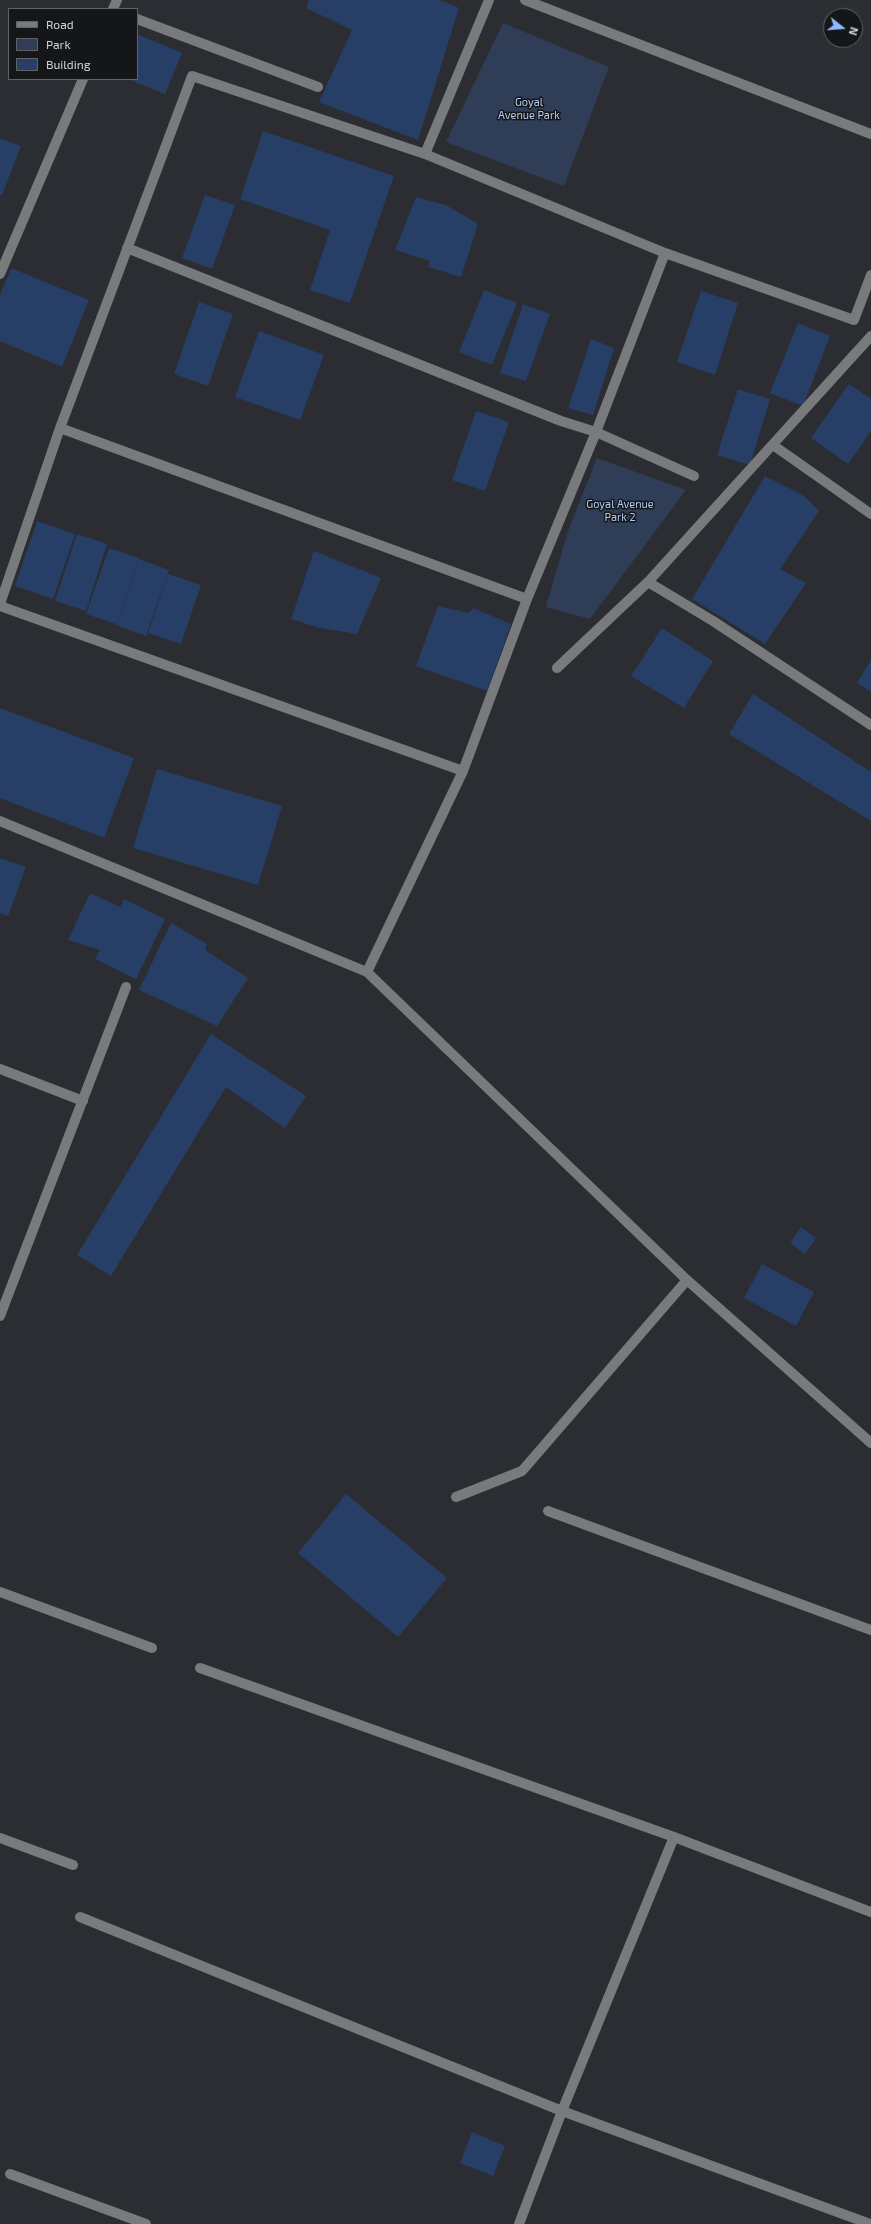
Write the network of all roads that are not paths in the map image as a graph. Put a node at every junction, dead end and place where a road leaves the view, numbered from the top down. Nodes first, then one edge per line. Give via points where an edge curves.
1 (489, 0) edge
2 (525, 0) edge
3 (138, 19) edge
4 (83, 80) edge
5 (318, 87) dead end
6 (871, 134) edge
7 (425, 154) junction
8 (127, 248) junction
9 (665, 254) junction
10 (0, 274) edge
11 (871, 275) edge
12 (871, 336) edge
13 (60, 428) junction
14 (596, 432) junction
15 (773, 445) junction
16 (694, 476) dead end
17 (871, 514) edge
18 (648, 582) junction
19 (527, 598) junction
20 (0, 605) edge
21 (557, 668) dead end
22 (871, 725) edge
23 (463, 771) junction
24 (0, 821) edge
25 (367, 972) junction
26 (126, 987) dead end
27 (0, 1069) edge
28 (83, 1101) junction
29 (687, 1280) junction
30 (0, 1316) edge
31 (871, 1443) edge
32 (456, 1497) dead end
33 (548, 1511) dead end
34 (0, 1592) edge
35 (871, 1630) edge
36 (152, 1648) dead end
37 (200, 1668) dead end
38 (674, 1836) junction
39 (0, 1838) edge
40 (73, 1865) dead end
41 (871, 1912) edge
42 (80, 1917) dead end
43 (562, 2111) junction
44 (10, 2174) dead end
45 (146, 2224) edge
46 (519, 2224) edge
47 (870, 2224) edge

1 - 7 street
2 - 6 street
3 - 5 street
4 - 10 street
7 - 8 street via 192,76
7 - 9 street
8 - 13 street
8 - 14 street via 553,418
9 - 11 street via 854,320
9 - 14 street
12 - 15 street
13 - 19 street
13 - 20 street
14 - 16 street
14 - 19 street
15 - 17 street
15 - 18 street
18 - 21 street
18 - 22 street via 713,621
19 - 23 street
20 - 23 street
23 - 25 street
24 - 25 street
25 - 29 street
26 - 28 street
27 - 28 street
28 - 30 street
29 - 31 street
29 - 32 street via 522,1471
33 - 35 street
34 - 36 street
37 - 38 street
38 - 41 street
38 - 43 street
39 - 40 street
42 - 43 street
43 - 46 street
43 - 47 street
44 - 45 street

